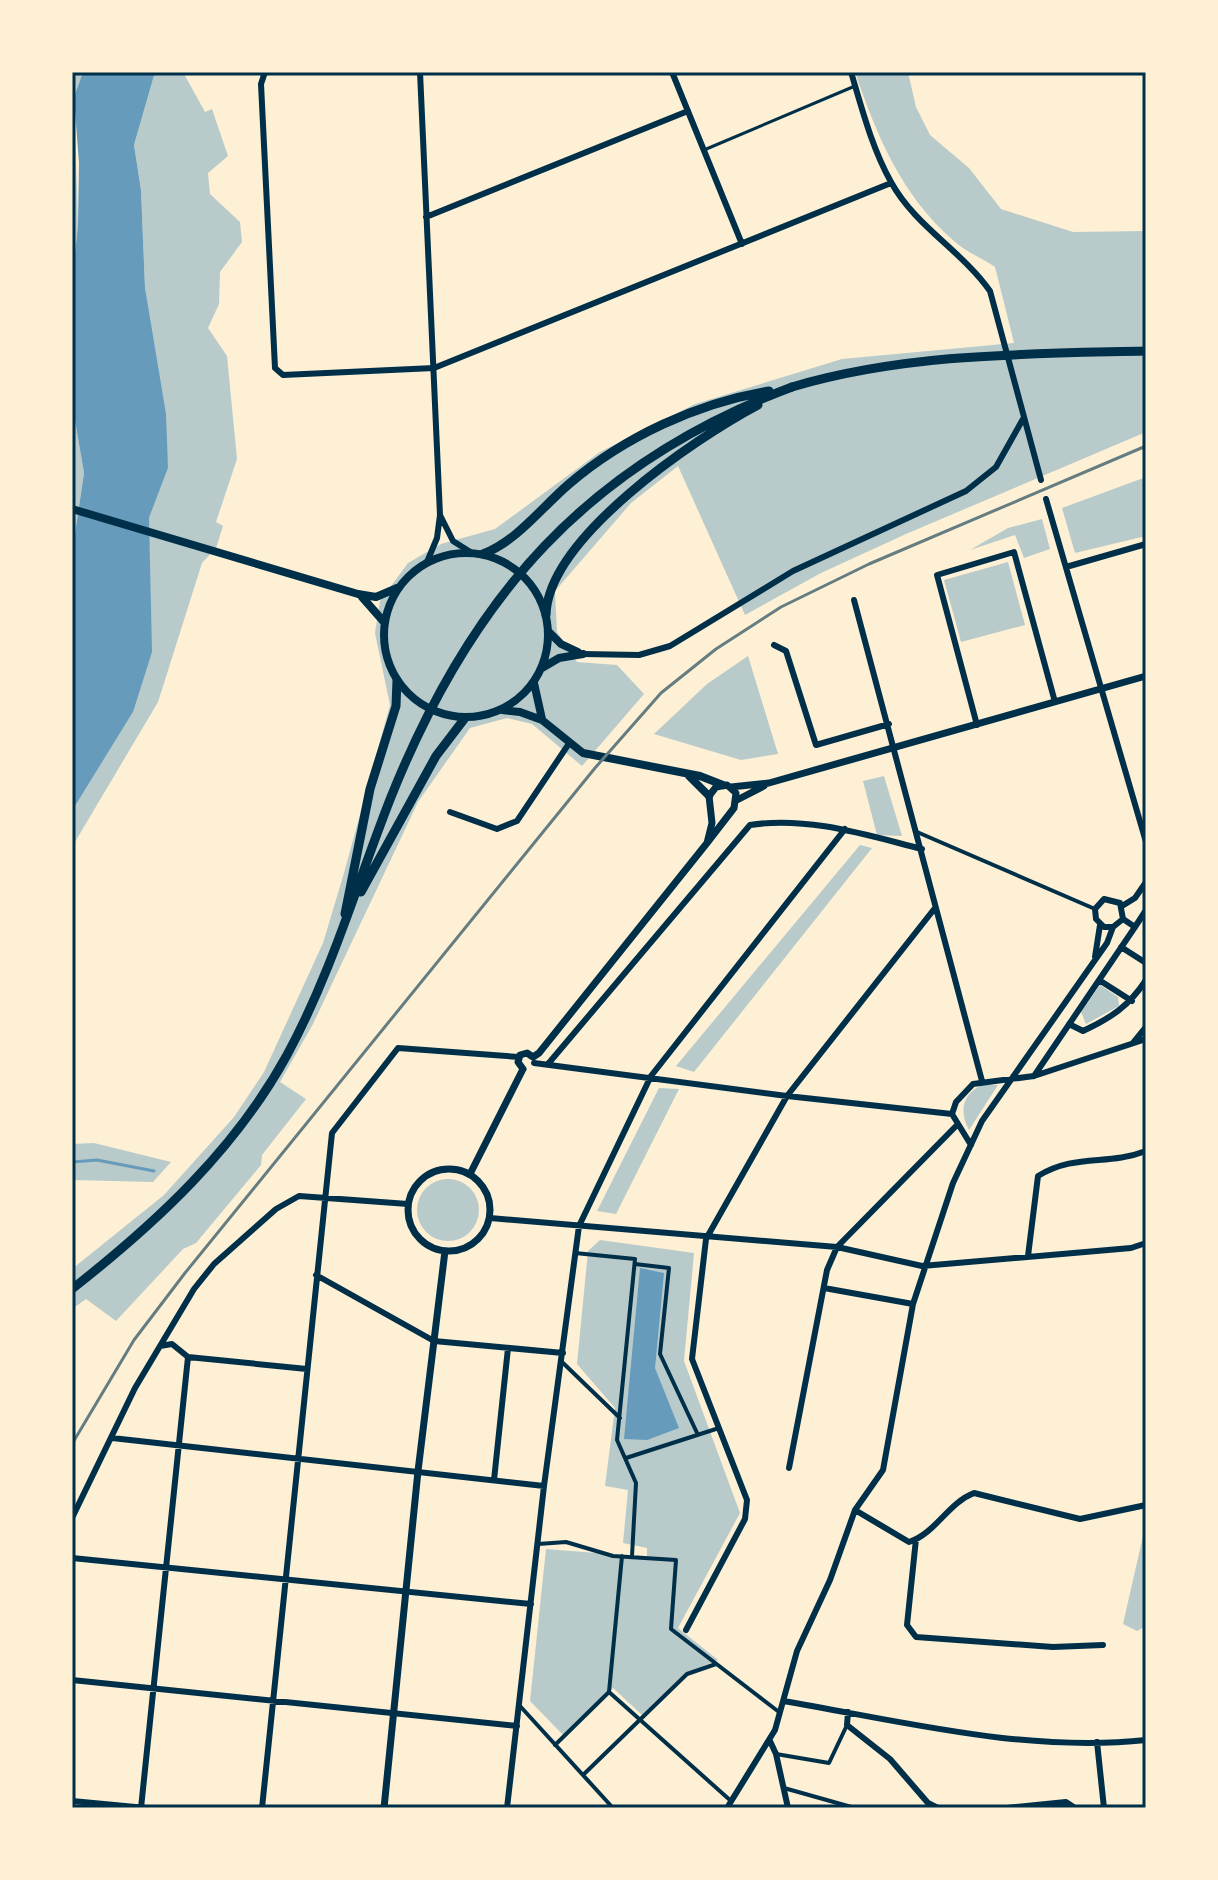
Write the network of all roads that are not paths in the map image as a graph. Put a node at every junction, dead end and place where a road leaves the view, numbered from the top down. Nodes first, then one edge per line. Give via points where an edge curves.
1 (265, 72) edge
2 (420, 72) edge
3 (673, 72) edge
4 (851, 72) edge
5 (855, 86) junction
6 (688, 111) junction
7 (704, 150) junction
8 (891, 183) junction
9 (426, 217) junction
10 (742, 244) junction
11 (1146, 351) edge
12 (434, 368) junction
13 (792, 387) junction
14 (1023, 419) junction
15 (1041, 480) dead end
16 (1046, 499) dead end
17 (72, 509) edge
18 (440, 515) junction
19 (1146, 544) edge
20 (472, 553) junction
21 (483, 554) junction
22 (427, 562) junction
23 (1066, 567) junction
24 (399, 587) junction
25 (358, 594) junction
26 (854, 600) dead end
27 (546, 615) junction
28 (385, 623) junction
29 (548, 631) junction
30 (774, 645) dead end
31 (583, 654) junction
32 (542, 668) junction
33 (1146, 676) edge
34 (397, 680) junction
35 (534, 683) junction
36 (1101, 689) junction
37 (1055, 702) junction
38 (500, 710) junction
39 (465, 718) junction
40 (542, 720) junction
41 (889, 724) junction
42 (977, 725) junction
43 (568, 745) junction
44 (895, 748) junction
45 (685, 773) junction
46 (769, 783) junction
47 (727, 786) junction
48 (710, 800) junction
49 (737, 800) junction
50 (450, 812) dead end
51 (728, 812) junction
52 (845, 829) junction
53 (916, 832) junction
54 (1146, 842) edge
55 (707, 843) junction
56 (922, 849) junction
57 (1146, 882) edge
58 (1122, 906) junction
59 (935, 908) junction
60 (351, 909) junction
61 (1095, 909) junction
62 (1146, 910) edge
63 (1123, 919) junction
64 (1100, 925) junction
65 (345, 926) junction
66 (1113, 927) junction
67 (1135, 927) junction
68 (1121, 947) junction
69 (1094, 960) junction
70 (1146, 963) edge
71 (1099, 980) junction
72 (1146, 980) edge
73 (1132, 1001) junction
74 (1069, 1024) junction
75 (1146, 1027) edge
76 (1146, 1039) edge
77 (1133, 1043) junction
78 (519, 1057) junction
79 (534, 1060) junction
80 (548, 1064) junction
81 (523, 1069) junction
82 (651, 1076) junction
83 (1034, 1076) junction
84 (1010, 1080) junction
85 (982, 1081) junction
86 (787, 1096) junction
87 (952, 1114) junction
88 (957, 1125) junction
89 (971, 1145) junction
90 (1146, 1151) edge
91 (470, 1174) junction
92 (325, 1196) junction
93 (408, 1204) junction
94 (490, 1218) junction
95 (579, 1226) junction
96 (706, 1239) junction
97 (1146, 1243) edge
98 (837, 1247) junction
99 (445, 1251) junction
100 (575, 1253) junction
101 (1028, 1256) junction
102 (635, 1264) junction
103 (922, 1266) junction
104 (316, 1275) junction
105 (824, 1288) junction
106 (72, 1289) edge
107 (913, 1304) junction
108 (434, 1341) junction
109 (160, 1346) junction
110 (508, 1348) junction
111 (563, 1353) junction
112 (188, 1357) junction
113 (562, 1362) junction
114 (307, 1369) junction
115 (620, 1418) junction
116 (719, 1428) junction
117 (698, 1435) junction
118 (112, 1438) junction
119 (177, 1447) junction
120 (297, 1458) junction
121 (625, 1458) junction
122 (789, 1468) dead end
123 (418, 1471) junction
124 (494, 1480) junction
125 (544, 1486) junction
126 (1146, 1505) edge
127 (855, 1510) junction
128 (72, 1518) edge
129 (916, 1539) junction
130 (538, 1544) junction
131 (622, 1556) junction
132 (632, 1556) junction
133 (72, 1558) edge
134 (166, 1567) junction
135 (283, 1579) junction
136 (407, 1591) junction
137 (531, 1604) junction
138 (686, 1630) dead end
139 (1103, 1645) dead end
140 (716, 1664) junction
141 (72, 1680) edge
142 (154, 1688) junction
143 (609, 1692) junction
144 (783, 1701) junction
145 (273, 1702) junction
146 (518, 1705) junction
147 (848, 1712) junction
148 (780, 1713) junction
149 (394, 1714) junction
150 (641, 1723) junction
151 (847, 1725) junction
152 (517, 1726) junction
153 (1146, 1740) edge
154 (770, 1741) junction
155 (1097, 1742) junction
156 (555, 1745) junction
157 (776, 1754) junction
158 (583, 1775) junction
159 (784, 1788) junction
160 (72, 1801) edge
161 (729, 1805) edge
162 (143, 1808) edge
163 (262, 1808) edge
164 (384, 1808) edge
165 (507, 1808) edge
166 (613, 1808) edge
167 (788, 1808) edge
168 (855, 1808) edge
169 (938, 1808) edge
170 (1007, 1808) edge
171 (1075, 1808) edge
172 (1104, 1808) edge

1 - 12 street via 261,84 275,368 283,375
2 - 9 street
3 - 6 street
4 - 5 street
5 - 7 lane
5 - 8 street
6 - 7 street
6 - 9 street
7 - 10 street
8 - 10 street
8 - 14 street via 990,291
9 - 12 street
10 - 12 street
11 - 13 main road via 997,355 864,370
12 - 18 street
13 - 21 main road via 721,402 640,436 571,482 512,539
13 - 27 main road via 685,448 639,485 555,577
13 - 60 main road via 679,438 595,499 504,592 439,689 418,731
14 - 15 street
14 - 31 street via 996,467 966,491 793,571 670,646 639,655
16 - 23 street
17 - 25 main road
18 - 20 street via 453,541
18 - 22 street
19 - 23 street
20 - 21 main road
20 - 22 main road
21 - 27 main road via 501,560 530,583
22 - 24 main road
23 - 36 street
24 - 25 main road via 376,597
24 - 28 main road
25 - 28 main road
26 - 41 street
27 - 29 main road
28 - 34 main road via 387,658
29 - 31 main road
29 - 32 main road
30 - 41 street via 786,651 816,745
31 - 32 main road
32 - 35 main road
33 - 36 street
34 - 39 main road via 421,704
34 - 65 main road via 396,706 370,789
35 - 38 main road
35 - 40 main road
36 - 37 street
36 - 54 street
37 - 42 street
37 - 42 street via 1014,552 937,575
38 - 39 main road
38 - 40 main road
39 - 60 main road via 436,756
40 - 43 main road
41 - 44 street
42 - 44 street
43 - 45 main road via 591,755
43 - 50 street via 517,821 497,829
44 - 46 street
44 - 53 street
45 - 47 main road
45 - 48 main road
46 - 47 street
46 - 49 street
47 - 48 street via 713,789
47 - 49 street
48 - 51 street via 720,813
48 - 55 street
49 - 51 street
51 - 55 street
52 - 56 street
52 - 80 street via 793,822 750,825
52 - 82 street
53 - 56 street
53 - 61 street
55 - 79 street
56 - 59 street
57 - 58 street
58 - 61 street via 1108,898
58 - 63 street
59 - 85 street
59 - 86 street
60 - 65 main road
61 - 64 street
62 - 67 street
63 - 66 street
63 - 67 street
64 - 66 street
64 - 69 street
65 - 106 main road via 286,1056 210,1165
66 - 69 street
67 - 68 street
68 - 70 street
68 - 71 street
69 - 84 street
71 - 73 street
71 - 74 street
72 - 73 street
73 - 74 street via 1083,1031
74 - 83 street
75 - 77 street
76 - 77 street
77 - 83 street
78 - 79 street via 525,1053
78 - 81 street
78 - 92 street via 398,1048 332,1133
79 - 80 street
79 - 81 street via 531,1068
80 - 82 street
81 - 91 street
82 - 86 street
82 - 95 street
83 - 84 street
84 - 85 street
84 - 89 street
85 - 87 street via 964,1090
86 - 87 street
86 - 96 street
87 - 88 street
88 - 89 street
88 - 98 street
89 - 103 street
90 - 101 street via 1128,1158 1060,1163 1038,1176
91 - 93 street via 457,1169 431,1173 412,1191
91 - 94 street via 487,1193
92 - 93 street
92 - 104 street
92 - 109 street via 299,1196 276,1209 214,1264
93 - 99 street via 421,1240
94 - 95 street
94 - 99 street via 479,1239
95 - 96 street
95 - 100 street
96 - 98 street
96 - 116 street via 692,1359
97 - 101 street
98 - 103 street
98 - 105 street
99 - 108 street
100 - 102 street via 635,1259
100 - 111 street
101 - 103 street
102 - 115 street
102 - 117 street via 669,1268 660,1354
103 - 107 street
104 - 108 street
104 - 114 street
105 - 107 street
105 - 122 street
107 - 127 street via 883,1470
108 - 110 street
108 - 123 street
109 - 112 street via 172,1344
109 - 118 street
110 - 111 street
110 - 124 street
111 - 113 street
112 - 114 street
112 - 119 street
113 - 115 street
113 - 125 street
114 - 120 street
115 - 121 street via 617,1440
116 - 117 street
116 - 138 street via 747,1500 745,1519
117 - 121 street
118 - 119 street
118 - 128 street
119 - 120 street
119 - 134 street
120 - 123 street
120 - 135 street
121 - 132 street via 636,1483
123 - 124 street
123 - 136 street
124 - 125 street
125 - 130 street
126 - 129 street via 1086,1519 974,1493
127 - 129 street via 901,1540
127 - 144 street via 797,1651
129 - 139 street via 907,1625 916,1637 1053,1647
130 - 131 street via 566,1542
130 - 137 street
131 - 132 street
131 - 143 street
132 - 140 street via 676,1560 671,1629
133 - 134 street
134 - 135 street
134 - 142 street
135 - 136 street
135 - 145 street
136 - 137 street
136 - 149 street
137 - 146 street
140 - 148 street
140 - 150 street via 687,1674
141 - 142 street
142 - 145 street
142 - 162 street
143 - 150 street
143 - 156 street
144 - 147 street
144 - 148 street
145 - 149 street
145 - 163 street
146 - 152 street
146 - 156 street
147 - 151 street
147 - 155 street via 990,1738
148 - 154 street
149 - 152 street
149 - 164 street
150 - 158 street
150 - 161 street
151 - 157 street via 829,1763
151 - 169 street
152 - 165 street
153 - 155 street
154 - 157 street
154 - 161 street
155 - 172 street
156 - 158 street
157 - 159 street
158 - 166 street
159 - 167 street
159 - 168 street
160 - 162 street
170 - 171 street via 1066,1802

